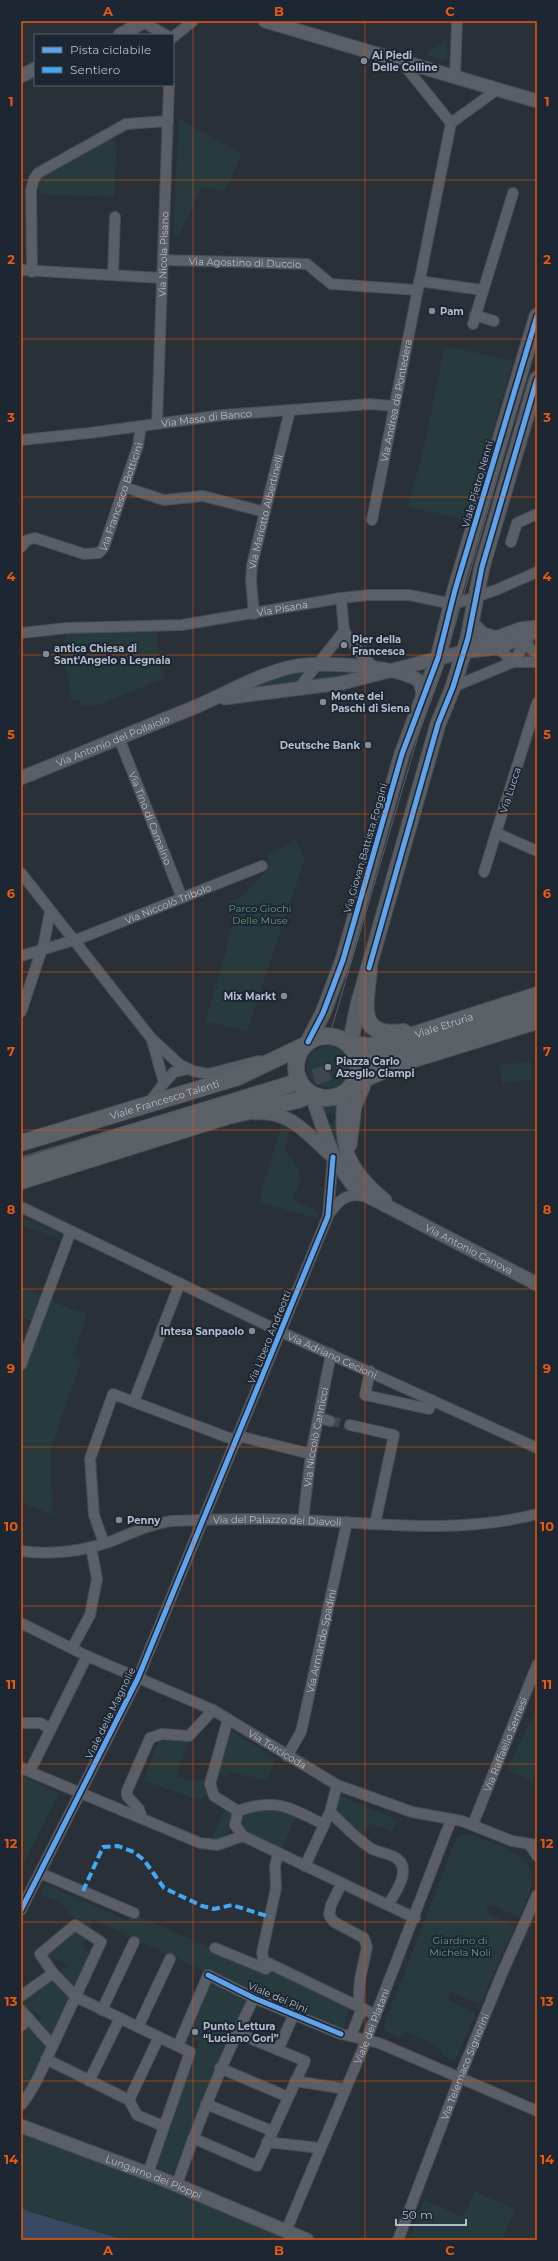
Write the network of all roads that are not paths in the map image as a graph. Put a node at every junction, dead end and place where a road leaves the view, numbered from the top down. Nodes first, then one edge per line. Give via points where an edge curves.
1 (193, 21) edge
2 (265, 21) edge
3 (456, 21) edge
4 (135, 26) edge
5 (163, 34) edge
6 (174, 36) edge
7 (400, 60) junction
8 (34, 70) edge
9 (21, 76) edge
10 (455, 77) junction
11 (170, 86) edge
12 (498, 89) junction
13 (537, 101) edge
14 (168, 121) junction
15 (451, 123) junction
16 (513, 193) dead end
17 (115, 217) dead end
18 (163, 260) junction
19 (21, 270) edge
20 (32, 272) junction
21 (113, 275) junction
22 (162, 278) junction
23 (418, 286) junction
24 (482, 290) junction
25 (537, 316) edge
26 (494, 321) dead end
27 (537, 379) edge
28 (393, 406) junction
29 (290, 410) junction
30 (157, 423) junction
31 (141, 426) junction
32 (21, 440) edge
33 (124, 487) junction
34 (265, 512) junction
35 (537, 514) edge
36 (372, 520) dead end
37 (511, 542) dead end
38 (21, 547) edge
39 (537, 572) edge
40 (341, 598) junction
41 (475, 598) junction
42 (452, 603) junction
43 (254, 614) junction
44 (470, 622) junction
45 (344, 631) junction
46 (533, 632) edge
47 (21, 633) edge
48 (497, 643) junction
49 (464, 652) junction
50 (537, 654) edge
51 (438, 658) junction
52 (514, 662) junction
53 (537, 662) edge
54 (320, 663) junction
55 (376, 669) junction
56 (390, 671) junction
57 (453, 686) junction
58 (298, 689) junction
59 (424, 697) junction
60 (203, 703) junction
61 (537, 703) edge
62 (119, 738) junction
63 (21, 778) edge
64 (496, 833) junction
65 (537, 852) edge
66 (262, 866) dead end
67 (484, 872) dead end
68 (21, 874) edge
69 (182, 898) junction
70 (50, 912) junction
71 (73, 941) junction
72 (42, 950) junction
73 (21, 956) edge
74 (369, 968) junction
75 (537, 995) edge
76 (537, 1008) edge
77 (21, 1012) edge
78 (537, 1021) edge
79 (431, 1028) junction
80 (152, 1038) junction
81 (305, 1044) junction
82 (350, 1044) junction
83 (279, 1058) junction
84 (367, 1068) junction
85 (188, 1069) junction
86 (164, 1083) junction
87 (291, 1084) tunnel mouth
88 (349, 1088) junction
89 (311, 1094) junction
90 (146, 1105) junction
91 (208, 1124) junction
92 (21, 1143) edge
93 (349, 1157) junction
94 (333, 1158) junction
95 (21, 1167) edge
96 (21, 1181) edge
97 (364, 1196) junction
98 (21, 1207) edge
99 (402, 1213) junction
100 (328, 1216) junction
101 (71, 1231) junction
102 (180, 1283) junction
103 (537, 1284) edge
104 (281, 1332) junction
105 (331, 1354) junction
106 (21, 1365) edge
107 (370, 1371) junction
108 (432, 1400) junction
109 (134, 1401) junction
110 (319, 1418) junction
111 (330, 1421) tunnel mouth
112 (350, 1425) tunnel mouth
113 (238, 1438) junction
114 (537, 1448) edge
115 (311, 1454) junction
116 (537, 1514) edge
117 (204, 1519) junction
118 (303, 1520) junction
119 (347, 1522) junction
120 (375, 1524) junction
121 (104, 1544) junction
122 (91, 1547) junction
123 (21, 1551) edge
124 (21, 1623) edge
125 (72, 1648) junction
126 (87, 1656) junction
127 (537, 1664) edge
128 (138, 1678) junction
129 (213, 1710) junction
130 (228, 1718) junction
131 (21, 1723) edge
132 (51, 1729) junction
133 (287, 1756) junction
134 (26, 1770) edge
135 (337, 1785) junction
136 (81, 1792) junction
137 (238, 1811) junction
138 (330, 1812) junction
139 (142, 1818) junction
140 (451, 1820) junction
141 (323, 1824) junction
142 (473, 1824) junction
143 (242, 1836) junction
144 (533, 1845) edge
145 (278, 1854) junction
146 (537, 1856) edge
147 (305, 1866) junction
148 (40, 1873) junction
149 (342, 1883) junction
150 (537, 1895) edge
151 (388, 1905) junction
152 (21, 1910) edge
153 (134, 1913) dead end
154 (415, 1918) junction
155 (134, 1942) dead end
156 (215, 1948) dead end
157 (170, 1959) dead end
158 (270, 1965) junction
159 (53, 1973) junction
160 (21, 1996) edge
161 (76, 1997) junction
162 (254, 1998) junction
163 (360, 2007) junction
164 (21, 2010) edge
165 (102, 2010) junction
166 (294, 2014) junction
167 (376, 2014) junction
168 (120, 2018) junction
169 (29, 2019) junction
170 (21, 2026) edge
171 (138, 2027) junction
172 (237, 2033) junction
173 (351, 2036) junction
174 (159, 2037) junction
175 (367, 2038) junction
176 (53, 2046) junction
177 (178, 2046) junction
178 (278, 2050) junction
179 (46, 2060) junction
180 (220, 2068) junction
181 (461, 2078) junction
182 (89, 2081) junction
183 (295, 2081) junction
184 (346, 2089) junction
185 (288, 2097) junction
186 (22, 2100) edge
187 (129, 2100) junction
188 (206, 2104) junction
189 (537, 2111) edge
190 (21, 2126) edge
191 (163, 2126) junction
192 (272, 2131) junction
193 (193, 2138) junction
194 (267, 2142) junction
195 (320, 2148) junction
196 (148, 2173) junction
197 (176, 2184) junction
198 (286, 2231) junction
199 (307, 2240) edge
200 (398, 2240) edge

1 - 6 street
2 - 7 street
3 - 10 street
4 - 5 street
7 - 10 street
7 - 15 street
8 - 9 street
10 - 12 street
11 - 14 street, Via Nicola Pisano
12 - 13 street
12 - 15 street
14 - 18 street, Via Nicola Pisano
14 - 20 street via 126,124 38,172 31,190
15 - 23 street, Via Andrea da Pontedera
16 - 24 street
17 - 21 street
18 - 22 street, Via Nicola Pisano
18 - 23 street, Via Agostino di Duccio via 307,264 331,284
19 - 20 street
20 - 21 street
21 - 22 street
22 - 30 street, Via Nicola Pisano
23 - 24 street
23 - 28 street, Via Andrea da Pontedera
24 - 26 street via 474,320
25 - 42 main road, Viale Pietro Nenni
27 - 41 main road
28 - 29 street, Via Maso di Banco via 370,404
28 - 36 street, Via Andrea da Pontedera
29 - 30 street, Via Maso di Banco
29 - 34 street, Via Mariotto Albertinelli
30 - 31 street, Via Maso di Banco
31 - 32 street, Via Maso di Banco
31 - 33 street, Via Francesco Botticini via 138,446
33 - 34 street via 164,500 203,496
33 - 38 street, Via Francesco Botticini via 104,547 99,553 84,554 35,538 27,540
34 - 43 street, Via Mariotto Albertinelli via 251,569
35 - 37 street via 517,523
39 - 41 street, Via Pisana
40 - 42 street, Via Pisana via 409,594
40 - 43 street, Via Pisana
40 - 45 street
41 - 42 street, Via Pisana
41 - 44 main road
42 - 51 main road, Viale Pietro Nenni
43 - 47 street, Via Pisana via 176,625 66,628
44 - 48 street
44 - 49 main road
45 - 54 street
45 - 55 street via 362,656
46 - 48 street, Via Antonio del Pollaiolo via 520,629
46 - 50 street via 530,648
46 - 52 street
48 - 49 street, Via Antonio del Pollaiolo
48 - 52 street
49 - 51 street, Via Antonio del Pollaiolo
49 - 57 main road
51 - 56 street, Via Antonio del Pollaiolo
51 - 59 main road, Via Giovan Battista Foggini
52 - 53 street
52 - 57 street
54 - 55 street, Via Antonio del Pollaiolo
54 - 58 street
54 - 60 street, Via Antonio del Pollaiolo via 278,670
55 - 56 street, Via Antonio del Pollaiolo
56 - 58 street, Via Antonio del Pollaiolo via 342,683
56 - 59 street, Via Antonio del Pollaiolo via 406,674 418,680
57 - 74 main road via 438,724
58 - 60 street, Via Antonio del Pollaiolo via 243,695
59 - 81 main road, Via Giovan Battista Foggini via 402,754 343,960 323,1013
60 - 62 street, Via Antonio del Pollaiolo
61 - 64 street, Via Lucca
62 - 63 street, Via Antonio del Pollaiolo
62 - 69 street, Via Tino di Camaino
64 - 65 street
64 - 67 street, Via Lucca
66 - 69 street, Via Niccolò Tribolo
68 - 70 street
69 - 71 street, Via Niccolò Tribolo
70 - 71 street
70 - 72 street
71 - 72 street, Via Niccolò Tribolo
71 - 80 street
72 - 73 street, Via Niccolò Tribolo
72 - 77 street
74 - 79 main road via 364,1012 371,1025 387,1033
74 - 82 main road
75 - 79 main road, Viale Etruria
76 - 84 main road, Viale Etruria
78 - 84 main road, Viale Etruria via 398,1064
79 - 82 main road, Viale Etruria via 382,1045
80 - 85 street via 179,1064
80 - 86 street
81 - 82 main road via 319,1037 328,1036
81 - 83 main road, Viale Francesco Talenti
81 - 89 main road via 298,1055 296,1070 301,1084
82 - 88 main road via 358,1066
83 - 85 street via 210,1074
83 - 90 main road, Viale Francesco Talenti via 245,1074
84 - 88 main road, Viale Etruria
84 - 93 street via 355,1106
85 - 86 street via 174,1072
86 - 90 street via 156,1097
87 - 95 main road
88 - 89 main road via 329,1098
88 - 93 street via 342,1121
89 - 91 main road via 298,1100 248,1110
89 - 94 street
90 - 92 main road, Viale Francesco Talenti
91 - 94 street via 258,1113 278,1115 292,1120 306,1130
91 - 96 main road
93 - 99 street, Via Antonio Canova via 367,1185
94 - 97 street, Via Antonio Canova via 347,1179
94 - 100 street, Via Libero Andreotti
97 - 99 street, Via Antonio Canova
97 - 100 street, Via Libero Andreotti via 353,1194 342,1198
98 - 101 street, Via Adriano Cecioni
99 - 103 street, Via Antonio Canova
100 - 104 street, Via Libero Andreotti
101 - 102 street, Via Adriano Cecioni
101 - 106 street
102 - 104 street, Via Adriano Cecioni
102 - 109 street
104 - 105 street, Via Adriano Cecioni
104 - 113 street, Via Libero Andreotti
105 - 107 street, Via Adriano Cecioni
105 - 110 street, Via Niccolò Cannicci
107 - 108 street, Via Adriano Cecioni
107 - 108 street via 365,1395 429,1409
108 - 114 street, Via Adriano Cecioni
109 - 113 street
109 - 121 street via 113,1394 90,1459 94,1515
110 - 111 street
110 - 115 street, Via Niccolò Cannicci
112 - 120 street via 394,1435
113 - 115 street
113 - 117 street, Via Libero Andreotti
115 - 118 street, Via Niccolò Cannicci
116 - 120 street, Via del Palazzo dei Diavoli via 480,1524
117 - 118 street, Via del Palazzo dei Diavoli
117 - 121 street, Via del Palazzo dei Diavoli via 158,1523
117 - 128 street, Viale delle Magnolie
118 - 119 street, Via del Palazzo dei Diavoli
119 - 120 street, Via del Palazzo dei Diavoli
119 - 133 street, Via Armando Spadini via 301,1732
121 - 122 street, Via del Palazzo dei Diavoli
122 - 123 street, Via del Palazzo dei Diavoli via 53,1552
122 - 125 street via 97,1579 90,1616
124 - 125 street, Via Torcicoda
125 - 126 street, Via Torcicoda
126 - 128 street, Via Torcicoda
126 - 132 street
127 - 142 street, Via Raffaello Sernesi
128 - 129 street, Via Torcicoda
128 - 136 street, Viale delle Magnolie
129 - 130 street, Via Torcicoda
129 - 139 street via 189,1736 162,1734 150,1738 127,1791 129,1799 139,1809
130 - 133 street, Via Torcicoda
130 - 137 street via 210,1784 214,1796
131 - 132 street via 40,1723
132 - 134 street
133 - 135 street, Via Torcicoda
134 - 136 street
135 - 138 street
135 - 140 street, Via Torcicoda via 412,1812
136 - 139 street
136 - 148 street, Viale delle Magnolie
137 - 141 street via 250,1807 281,1805
137 - 143 street via 235,1826
138 - 141 street
138 - 151 street via 355,1837 374,1850 397,1858 402,1878
139 - 143 street via 195,1842 211,1846 228,1843
140 - 142 street, Via Torcicoda
140 - 154 street, Viale dei Platani
141 - 147 street
142 - 144 street, Via Torcicoda via 506,1839
143 - 145 street
144 - 146 street, Via Torcicoda
145 - 147 street
145 - 158 street via 275,1866 276,1888 262,1953 264,1961
147 - 149 street
148 - 152 street, Viale delle Magnolie
148 - 153 street
149 - 151 street
149 - 163 street via 329,1915 334,1922 364,1938 367,1947 360,1979
150 - 181 street, Via Telemaco Signorini via 503,1971
151 - 154 street
154 - 167 street, Viale dei Platani
155 - 165 street
156 - 158 street via 266,1969
157 - 171 street
158 - 163 street
159 - 160 street
159 - 161 street
159 - 161 street via 40,1954 75,1924 101,1942
161 - 165 street
161 - 176 street
162 - 166 street, Viale dei Pini
162 - 172 street, Viale dei Pini
162 - 177 street, Viale dei Pini via 208,1975
163 - 167 street
163 - 173 street
164 - 169 street
165 - 168 street
166 - 173 street, Viale dei Pini
166 - 178 street
167 - 175 street, Viale dei Platani
168 - 171 street
168 - 182 street
169 - 170 street
169 - 176 street
171 - 174 street
172 - 178 street
172 - 180 street, Viale dei Pini
173 - 175 street, Viale dei Pini
174 - 177 street
174 - 187 street
175 - 181 street, Viale dei Pini
175 - 184 street, Viale dei Platani
176 - 179 street
177 - 191 street via 190,2052
178 - 183 street via 305,2061
179 - 182 street
179 - 186 street
180 - 185 street
180 - 188 street, Viale dei Pini
181 - 189 street, Viale dei Pini
181 - 200 street, Via Telemaco Signorini
182 - 187 street
183 - 184 street
183 - 185 street
184 - 195 street, Viale dei Platani
185 - 192 street
187 - 191 street via 137,2115
188 - 192 street
188 - 193 street, Viale dei Pini
190 - 196 street, Lungarno dei Pioppi
191 - 196 street
192 - 194 street
193 - 194 street via 257,2166
193 - 197 street, Viale dei Pini
194 - 195 street
195 - 198 street, Viale dei Platani
196 - 197 street, Lungarno dei Pioppi
197 - 198 street, Lungarno dei Pioppi
198 - 199 street, Lungarno dei Pioppi

